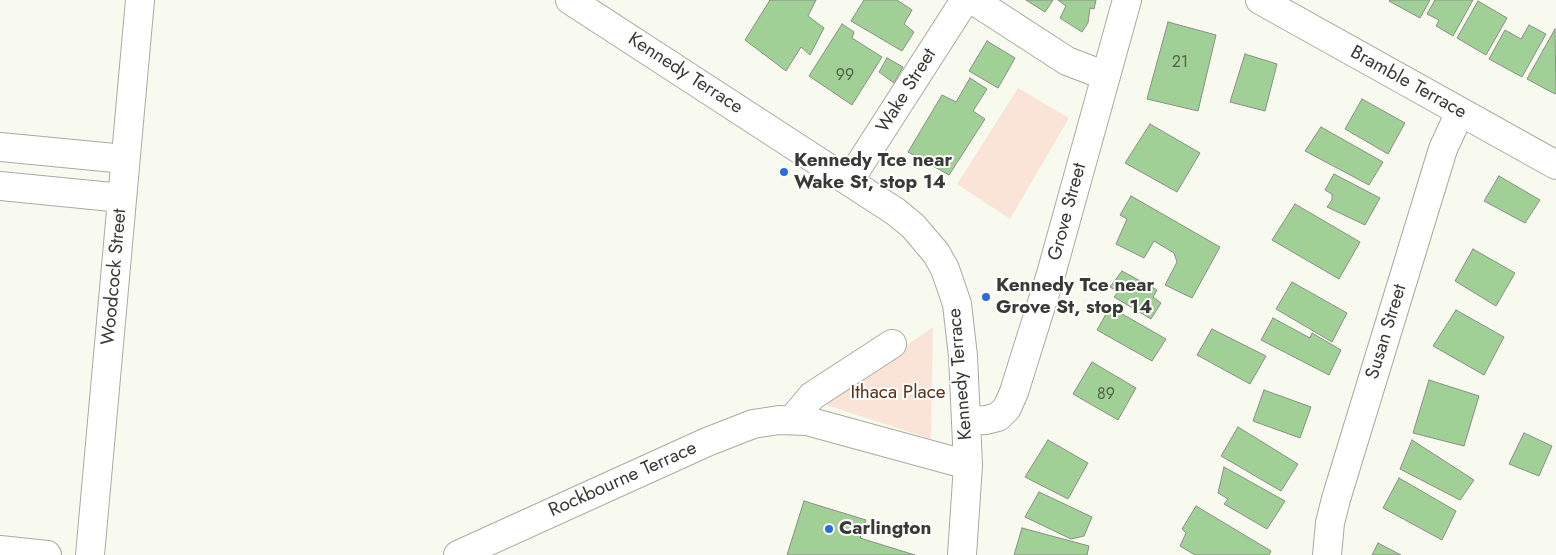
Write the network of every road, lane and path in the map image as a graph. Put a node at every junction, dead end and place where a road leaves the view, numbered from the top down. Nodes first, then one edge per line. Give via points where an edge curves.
1 (140, 0) edge
2 (570, 0) edge
3 (965, 0) edge
4 (973, 0) edge
5 (1127, 0) edge
6 (1260, 0) edge
7 (1106, 76) junction
8 (1460, 112) junction
9 (0, 147) edge
10 (124, 159) junction
11 (1556, 165) edge
12 (849, 181) junction
13 (0, 186) edge
14 (122, 198) junction
15 (892, 344) dead end
16 (792, 420) junction
17 (967, 421) junction
18 (968, 465) junction
19 (0, 550) edge
20 (47, 555) edge
21 (90, 555) edge
22 (458, 555) edge
23 (962, 555) edge
24 (1327, 555) edge

1 - 10 street, Woodcock Street
2 - 12 street, Kennedy Terrace
3 - 12 street, Wake Street
4 - 7 street via 1068,61
5 - 7 street, Grove Street
6 - 8 street, Bramble Terrace
7 - 17 street, Grove Street via 1051,274 1014,392 1007,408 998,417
8 - 11 street, Bramble Terrace
8 - 24 street, Susan Street via 1443,149 1336,499
9 - 10 street
10 - 14 street, Woodcock Street
12 - 17 street, Kennedy Terrace via 914,226 945,269 957,304
13 - 14 street
14 - 21 street, Woodcock Street
15 - 16 street via 812,396
16 - 18 street, Rockbourne Terrace
16 - 22 street, Rockbourne Terrace via 753,424 707,442
17 - 18 street, Kennedy Terrace
18 - 23 street, Kennedy Terrace
19 - 20 street

